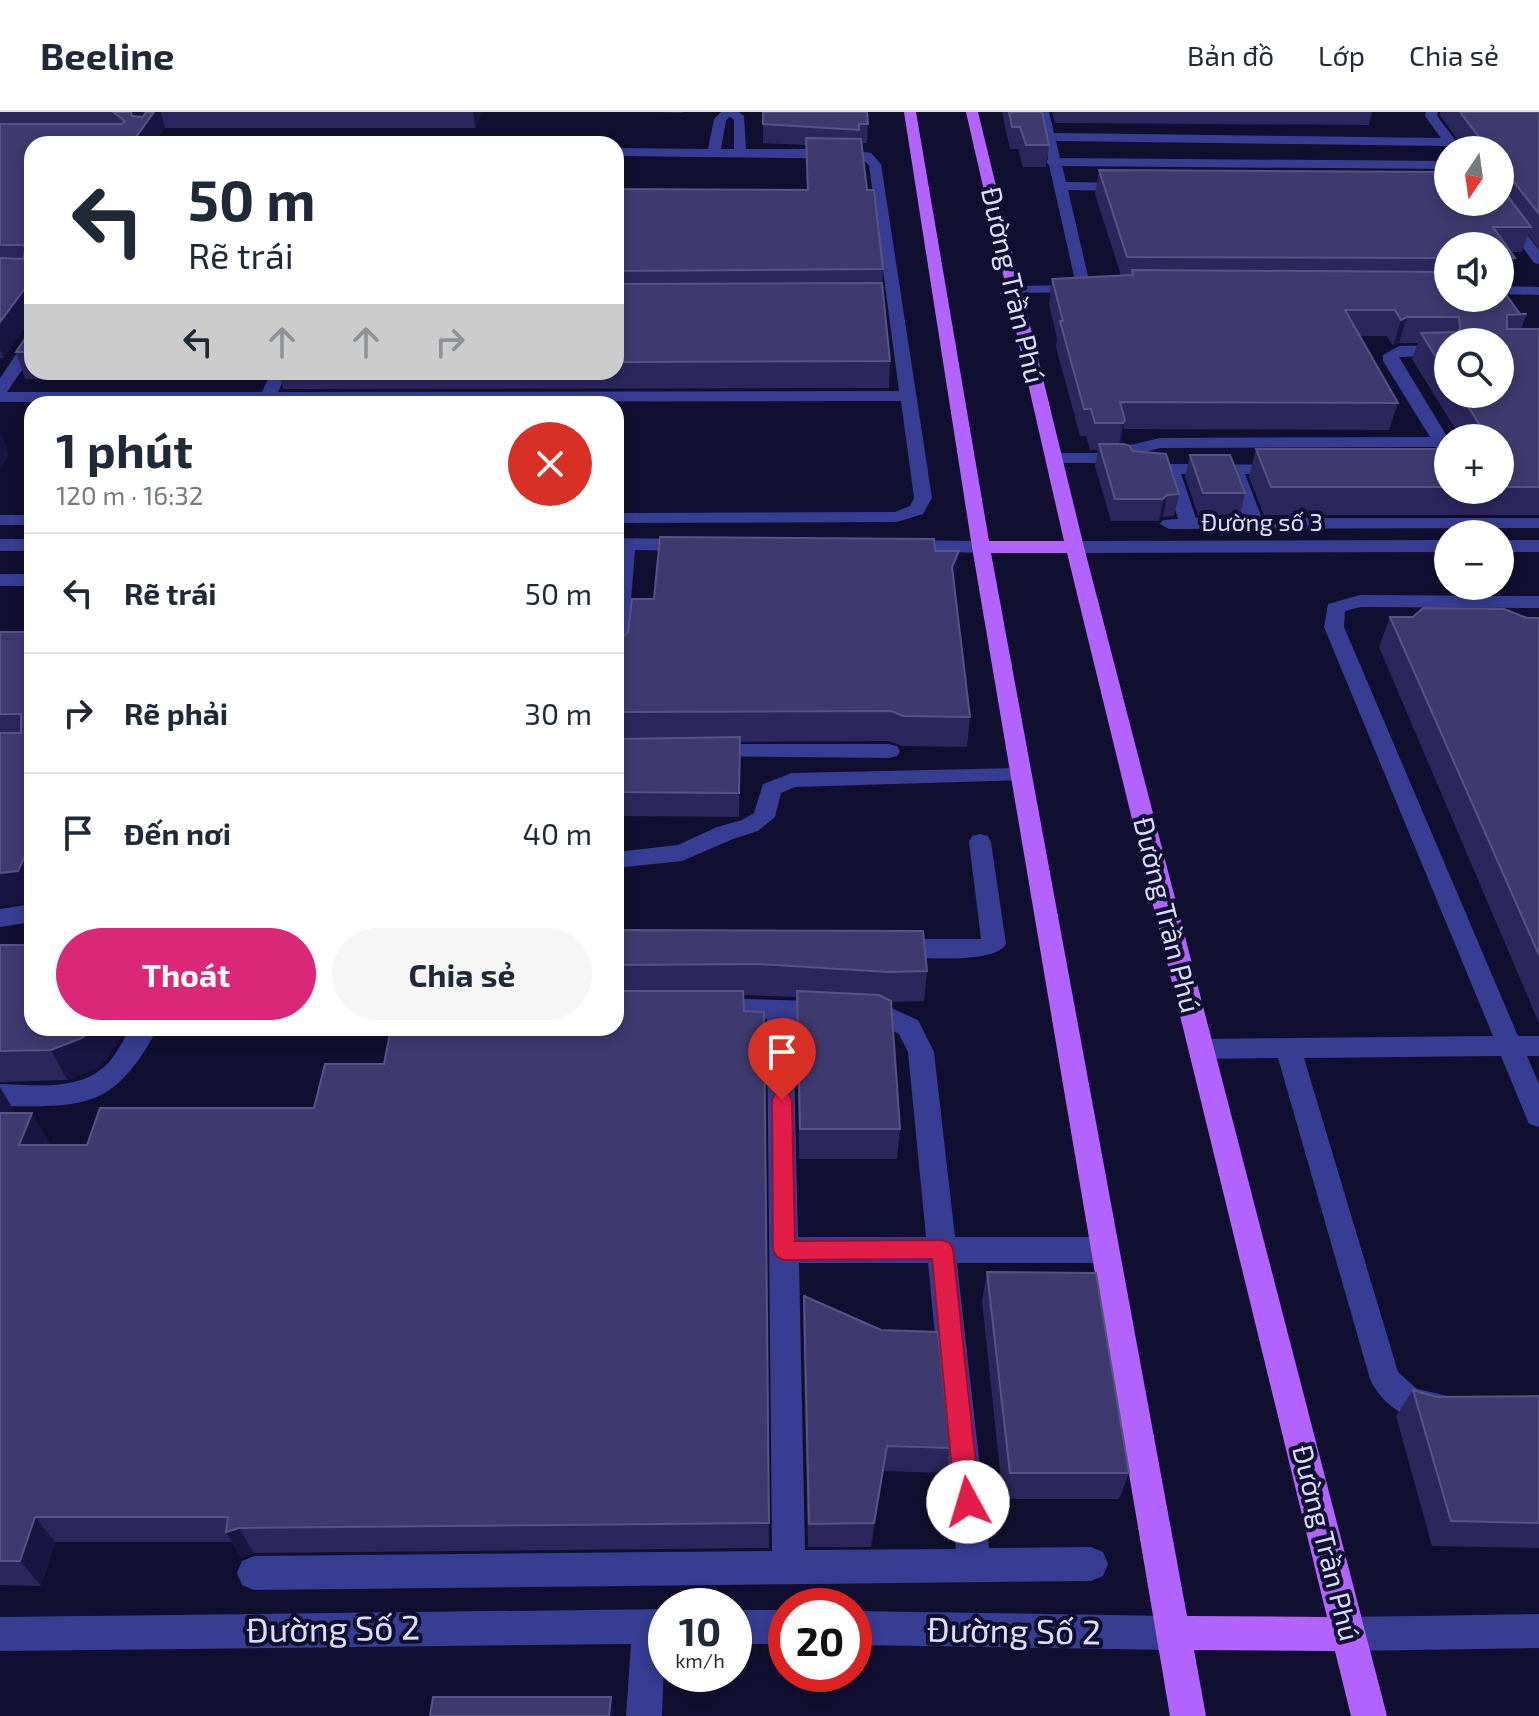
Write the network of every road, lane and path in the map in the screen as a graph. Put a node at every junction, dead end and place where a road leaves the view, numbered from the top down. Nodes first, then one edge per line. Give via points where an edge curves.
1 (730, 112) edge
2 (910, 112) edge
3 (972, 112) edge
4 (1043, 112) edge
5 (1432, 112) edge
6 (1212, 125) dead end
7 (1446, 136) edge
8 (1048, 137) junction
9 (1132, 138) junction
10 (1218, 139) junction
11 (1375, 141) junction
12 (1434, 145) edge
13 (624, 152) edge
14 (714, 152) junction
15 (740, 152) junction
16 (1052, 162) junction
17 (1390, 165) junction
18 (1434, 165) edge
19 (1233, 170) junction
20 (1146, 175) junction
21 (1398, 177) edge
22 (1058, 186) junction
23 (1507, 216) edge
24 (1539, 260) edge
25 (1014, 289) junction
26 (1514, 290) edge
27 (1539, 291) edge
28 (1434, 350) edge
29 (24, 355) edge
30 (0, 390) edge
31 (910, 396) junction
32 (0, 397) edge
33 (24, 397) edge
34 (624, 398) edge
35 (1434, 429) edge
36 (1434, 447) edge
37 (1054, 458) junction
38 (1123, 458) junction
39 (1171, 469) junction
40 (1234, 469) junction
41 (1295, 469) edge
42 (624, 518) edge
43 (0, 520) edge
44 (24, 520) edge
45 (1539, 523) edge
46 (1169, 524) dead end
47 (1189, 524) junction
48 (1255, 524) junction
49 (624, 544) edge
50 (0, 545) edge
51 (24, 545) edge
52 (703, 545) edge
53 (888, 546) edge
54 (1434, 546) edge
55 (1514, 546) edge
56 (1539, 546) edge
57 (981, 547) junction
58 (1075, 547) junction
59 (0, 580) edge
60 (24, 580) edge
61 (1537, 606) edge
62 (692, 751) edge
63 (889, 751) dead end
64 (1021, 775) junction
65 (980, 842) dead end
66 (624, 859) edge
67 (24, 914) edge
68 (0, 918) edge
69 (877, 948) edge
70 (679, 1009) edge
71 (780, 1009) junction
72 (140, 1036) edge
73 (1287, 1046) junction
74 (1508, 1046) junction
75 (1539, 1046) edge
76 (1201, 1049) junction
77 (0, 1095) edge
78 (1539, 1116) edge
79 (942, 1249) junction
80 (784, 1250) junction
81 (1105, 1250) junction
82 (1464, 1406) edge
83 (1091, 1564) dead end
84 (974, 1565) junction
85 (789, 1567) junction
86 (254, 1573) dead end
87 (648, 1625) edge
88 (872, 1628) edge
89 (1539, 1631) edge
90 (1174, 1633) junction
91 (0, 1634) edge
92 (1349, 1634) junction
93 (648, 1690) edge
94 (644, 1716) edge
95 (1188, 1716) edge
96 (1369, 1716) edge

1 - 14 street via 720,119
1 - 15 street via 740,119
2 - 57 main road
3 - 25 main road, Đường Trần Phú
4 - 8 street
5 - 7 street
6 - 10 street
8 - 9 street
8 - 16 street
9 - 10 street
9 - 20 street
10 - 11 street
10 - 19 street
11 - 12 street
11 - 17 street
13 - 14 street
14 - 15 street
15 - 31 street via 844,153 866,156 875,164 889,301
16 - 20 street
16 - 22 street
17 - 18 street
17 - 19 street
17 - 21 street
19 - 20 street
20 - 22 street
22 - 25 street via 1092,289
23 - 24 street
25 - 37 main road, Đường Trần Phú
26 - 27 street
28 - 35 street via 1391,355
29 - 30 street
31 - 34 street
31 - 42 street via 923,498 917,510 897,517
32 - 33 street
36 - 38 street via 1160,443 1132,450
37 - 38 street
37 - 58 main road, Đường Trần Phú
38 - 39 street
39 - 40 street
39 - 47 street
40 - 41 street
40 - 48 street
43 - 44 street
45 - 48 street
46 - 47 street
47 - 48 street
49 - 52 street
50 - 51 street
53 - 57 street
54 - 58 street, Đường số 3
55 - 56 street
57 - 58 main road
57 - 64 main road
58 - 76 main road, Đường Trần Phú
59 - 60 street
61 - 74 street via 1360,601 1335,608 1334,627
62 - 63 street
64 - 66 street via 792,780 771,789 764,817 750,826 682,853
64 - 81 main road
65 - 69 street via 994,944
67 - 68 street
70 - 71 street
71 - 79 street via 880,1013 909,1027 921,1052
71 - 80 street
72 - 77 street via 103,1085 72,1094
73 - 74 street
73 - 76 street
73 - 82 street via 1385,1379 1398,1397 1419,1406
74 - 75 street
74 - 78 street
76 - 92 main road, Đường Trần Phú
79 - 80 street
79 - 81 street
79 - 84 street
80 - 85 street
81 - 90 main road
83 - 84 street
84 - 85 street
85 - 86 street
87 - 91 street, Đường Số 2
88 - 90 street, Đường Số 2
89 - 92 street
90 - 92 main road
90 - 95 main road
92 - 96 main road, Đường Trần Phú
93 - 94 street

